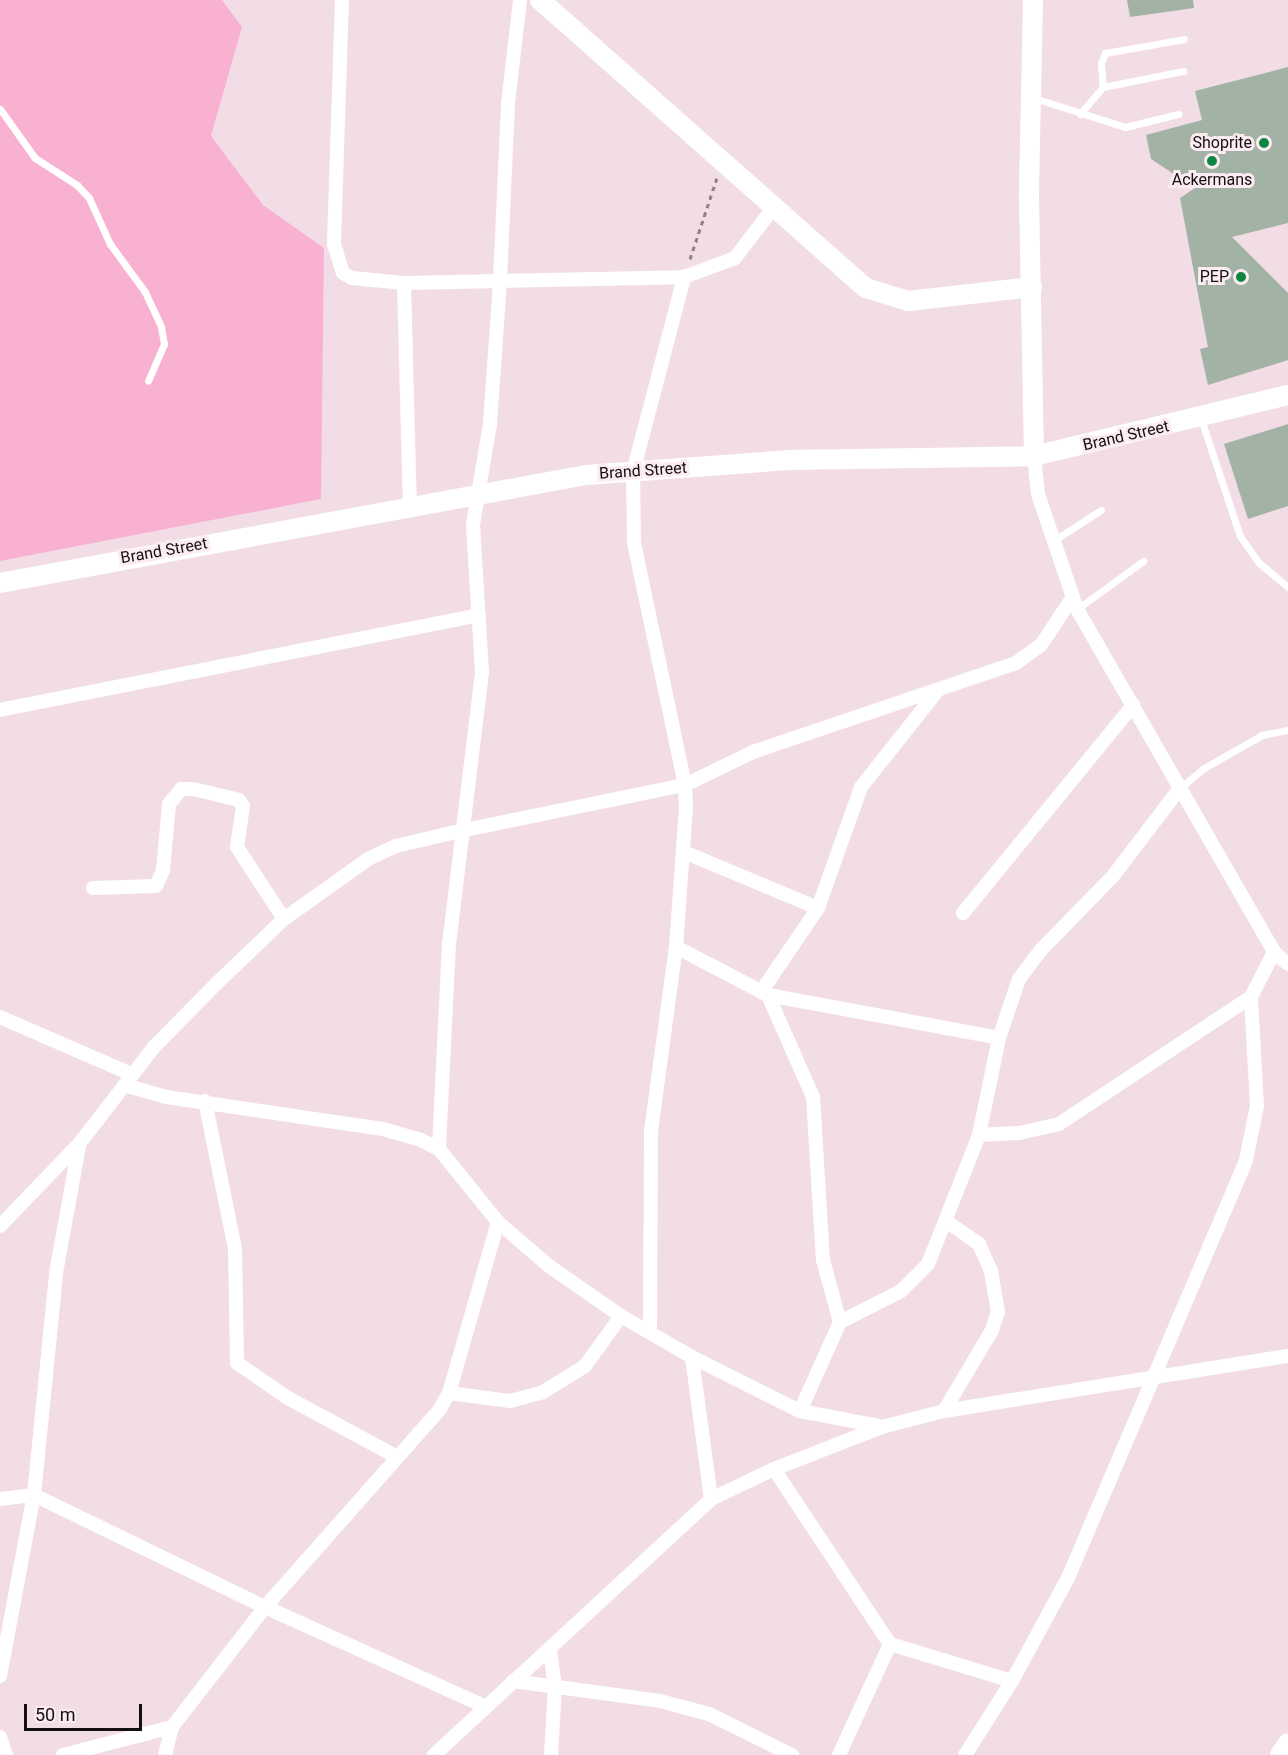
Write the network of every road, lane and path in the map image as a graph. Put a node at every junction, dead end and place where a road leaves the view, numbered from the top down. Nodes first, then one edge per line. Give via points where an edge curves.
1 (342, 0) edge
2 (520, 0) edge
3 (540, 0) edge
4 (1033, 0) edge
5 (1184, 39) dead end
6 (1183, 71) dead end
7 (1103, 87) junction
8 (1032, 97) junction
9 (0, 109) edge
10 (1080, 114) junction
11 (1179, 114) dead end
12 (723, 162) junction
13 (774, 207) junction
14 (684, 278) junction
15 (500, 281) junction
16 (404, 283) junction
17 (1032, 287) junction
18 (148, 381) dead end
19 (1288, 395) edge
20 (1201, 419) junction
21 (1034, 456) junction
22 (633, 472) junction
23 (478, 497) junction
24 (410, 508) junction
25 (1101, 510) dead end
26 (1053, 541) junction
27 (1143, 561) dead end
28 (0, 583) edge
29 (1288, 587) edge
30 (1075, 604) junction
31 (478, 615) junction
32 (941, 687) junction
33 (1133, 705) junction
34 (0, 710) edge
35 (1288, 730) edge
36 (685, 785) junction
37 (1180, 788) junction
38 (460, 831) junction
39 (684, 852) junction
40 (93, 888) dead end
41 (818, 908) junction
42 (963, 913) dead end
43 (284, 919) junction
44 (676, 947) junction
45 (1274, 952) junction
46 (1288, 964) edge
47 (765, 993) junction
48 (1251, 997) junction
49 (0, 1017) edge
50 (999, 1038) junction
51 (128, 1080) junction
52 (205, 1101) junction
53 (979, 1134) junction
54 (79, 1144) junction
55 (440, 1149) junction
56 (498, 1222) junction
57 (947, 1222) junction
58 (0, 1226) edge
59 (621, 1316) junction
60 (840, 1322) junction
61 (650, 1331) junction
62 (1288, 1356) edge
63 (692, 1357) junction
64 (1154, 1379) junction
65 (449, 1393) junction
66 (800, 1411) junction
67 (944, 1411) junction
68 (882, 1427) junction
69 (397, 1457) junction
70 (774, 1469) junction
71 (34, 1495) junction
72 (0, 1499) edge
73 (711, 1499) junction
74 (265, 1607) junction
75 (890, 1644) junction
76 (550, 1651) junction
77 (0, 1676) edge
78 (513, 1681) junction
79 (1012, 1681) junction
80 (555, 1688) junction
81 (484, 1706) junction
82 (172, 1727) junction
83 (0, 1737) edge
84 (1288, 1743) edge
85 (6, 1755) edge
86 (63, 1755) edge
87 (165, 1755) edge
88 (434, 1755) edge
89 (550, 1755) edge
90 (792, 1755) edge
91 (839, 1755) edge
92 (965, 1755) edge
93 (1280, 1755) edge

1 - 16 street via 334,224 337,258 343,273 352,278
2 - 15 street via 508,104
3 - 12 street
4 - 8 street
5 - 7 lane via 1105,53 1101,63
6 - 7 lane
7 - 10 lane
8 - 10 lane
8 - 17 street
9 - 18 lane via 36,158 88,198 110,244 145,292 161,327 164,344
10 - 11 lane via 1125,127
12 - 13 street
12 - 14 path
13 - 14 street via 735,258
13 - 17 street via 866,288 889,298 928,300
14 - 15 street
14 - 22 street
15 - 16 street
15 - 23 street via 490,424
16 - 24 street
17 - 21 street
19 - 20 street, Brand Street
20 - 21 street, Brand Street
20 - 29 lane via 1240,536 1258,562
21 - 22 street, Brand Street via 788,460
21 - 26 street via 1038,494
22 - 23 street, Brand Street via 586,475
22 - 36 street via 634,542
23 - 24 street, Brand Street
23 - 31 street via 473,544
24 - 28 street, Brand Street
25 - 26 lane
26 - 30 street
27 - 30 lane
30 - 32 street via 1041,645 1016,663
30 - 33 street
31 - 34 street
31 - 38 street via 482,672
32 - 36 street via 753,752
32 - 41 street via 861,788
33 - 37 street
33 - 42 street
35 - 37 lane via 1262,735 1204,768
36 - 38 street
36 - 39 street
37 - 45 street
37 - 50 street via 1113,876 1029,963 1011,999
38 - 43 street via 396,846 368,859
38 - 55 street via 449,944
39 - 41 street
39 - 44 street
40 - 43 street via 156,886 163,870 169,804 181,789 193,789 240,800 243,812 237,847
41 - 47 street
43 - 51 street via 217,982
44 - 47 street
44 - 61 street via 651,1131
45 - 46 street
45 - 48 street
47 - 50 street
47 - 60 street via 813,1097 823,1260
48 - 53 street via 1059,1124 1019,1133
48 - 64 street via 1257,1106 1253,1138
49 - 51 street
50 - 53 street
51 - 52 street via 166,1097
51 - 54 street
52 - 55 street via 383,1129
52 - 69 street via 235,1249 237,1363 288,1398
53 - 57 street
54 - 58 street
54 - 71 street via 56,1273
55 - 56 street
56 - 59 street via 549,1266
56 - 65 street
57 - 60 street via 928,1264 911,1282 887,1300
57 - 67 street via 979,1244 991,1271 998,1312 992,1330
59 - 61 street
59 - 65 street via 585,1366 543,1392 510,1401
60 - 66 street
61 - 63 street
62 - 64 street
63 - 66 street
63 - 73 street
64 - 67 street
64 - 79 street via 1068,1578
65 - 69 street
66 - 68 street
67 - 68 street
68 - 70 street
69 - 74 street
70 - 73 street
70 - 75 street
71 - 72 street
71 - 74 street
71 - 77 street
73 - 76 street via 668,1534
74 - 81 street
74 - 82 street
75 - 79 street
75 - 91 street
76 - 78 street
76 - 80 street
78 - 80 street
78 - 81 street
79 - 92 street
80 - 89 street
80 - 90 street via 660,1701 709,1714
81 - 88 street
82 - 86 street
82 - 87 street
83 - 85 street
84 - 93 street

